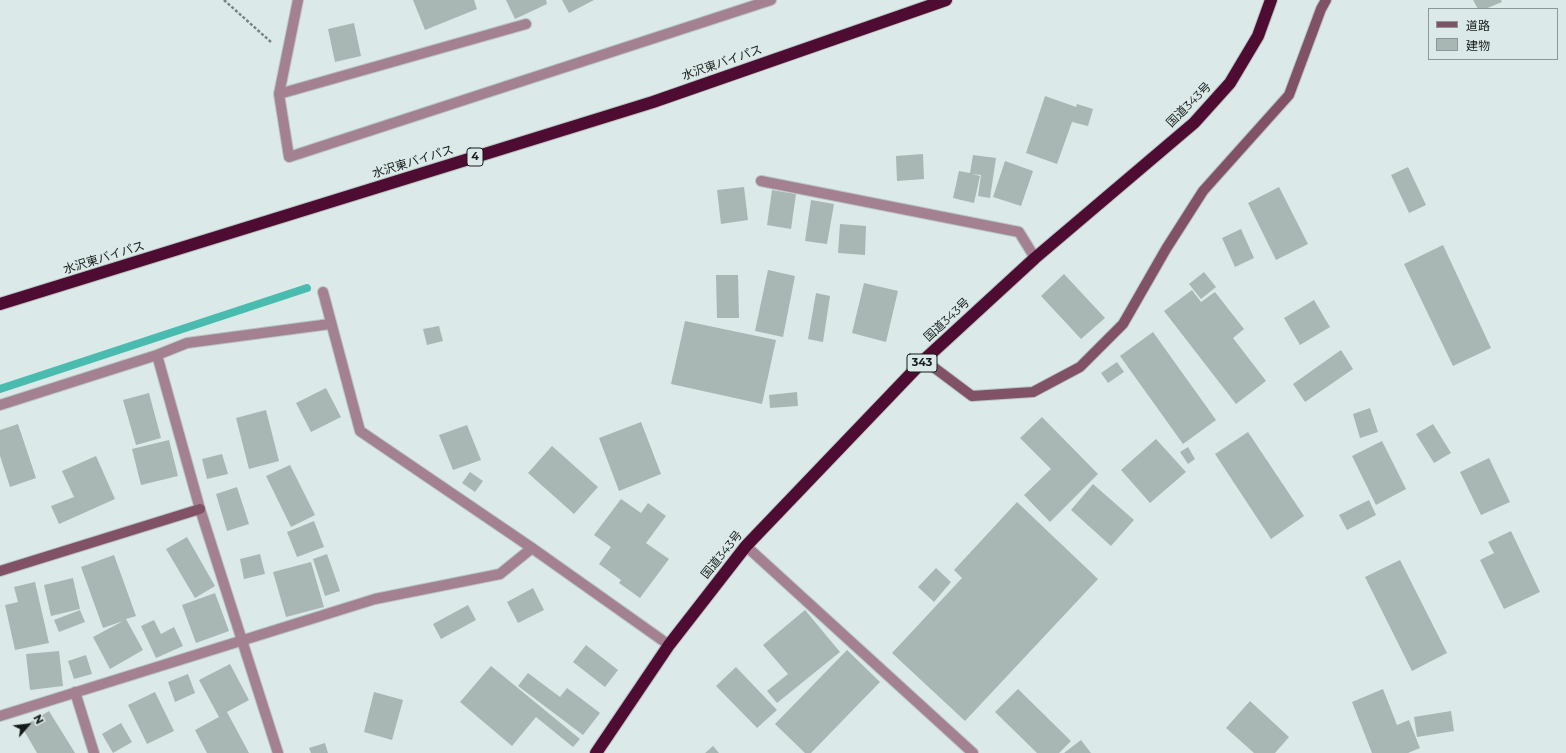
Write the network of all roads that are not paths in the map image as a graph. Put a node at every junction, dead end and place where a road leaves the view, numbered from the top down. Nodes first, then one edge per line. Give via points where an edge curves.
1 (298, 0) edge
2 (771, 0) edge
3 (946, 0) edge
4 (1272, 0) edge
5 (1326, 0) edge
6 (526, 24) dead end
7 (279, 94) junction
8 (761, 181) dead end
9 (1035, 258) junction
10 (323, 292) dead end
11 (0, 304) edge
12 (330, 324) junction
13 (157, 355) junction
14 (924, 360) junction
15 (0, 405) edge
16 (200, 509) junction
17 (746, 546) junction
18 (532, 548) junction
19 (0, 571) edge
20 (242, 640) junction
21 (669, 645) junction
22 (75, 692) junction
23 (0, 716) edge
24 (94, 753) edge
25 (278, 753) edge
26 (596, 753) edge
27 (974, 753) edge

1 - 7 street
2 - 7 street via 289,157
3 - 11 highway, 水沢東バイパス / 4 via 654,102
4 - 9 highway, 国道343号 / 343 via 1258,36 1230,83 1194,123
5 - 14 street via 1289,95 1203,191 1123,324 1080,367 1033,392 972,396
6 - 7 street
8 - 9 street via 1019,232
9 - 14 highway, 国道343号 / 343
10 - 12 street
12 - 13 street via 187,343
12 - 18 street via 360,431
13 - 15 street
13 - 16 street
14 - 17 highway, 国道343号 / 343
16 - 19 street
16 - 20 street
17 - 21 highway, 国道343号 / 343
17 - 27 street
18 - 20 street via 500,574 375,600
18 - 21 street
20 - 22 street
20 - 25 street
21 - 26 highway, 国道343号 / 343
22 - 23 street
22 - 24 street

